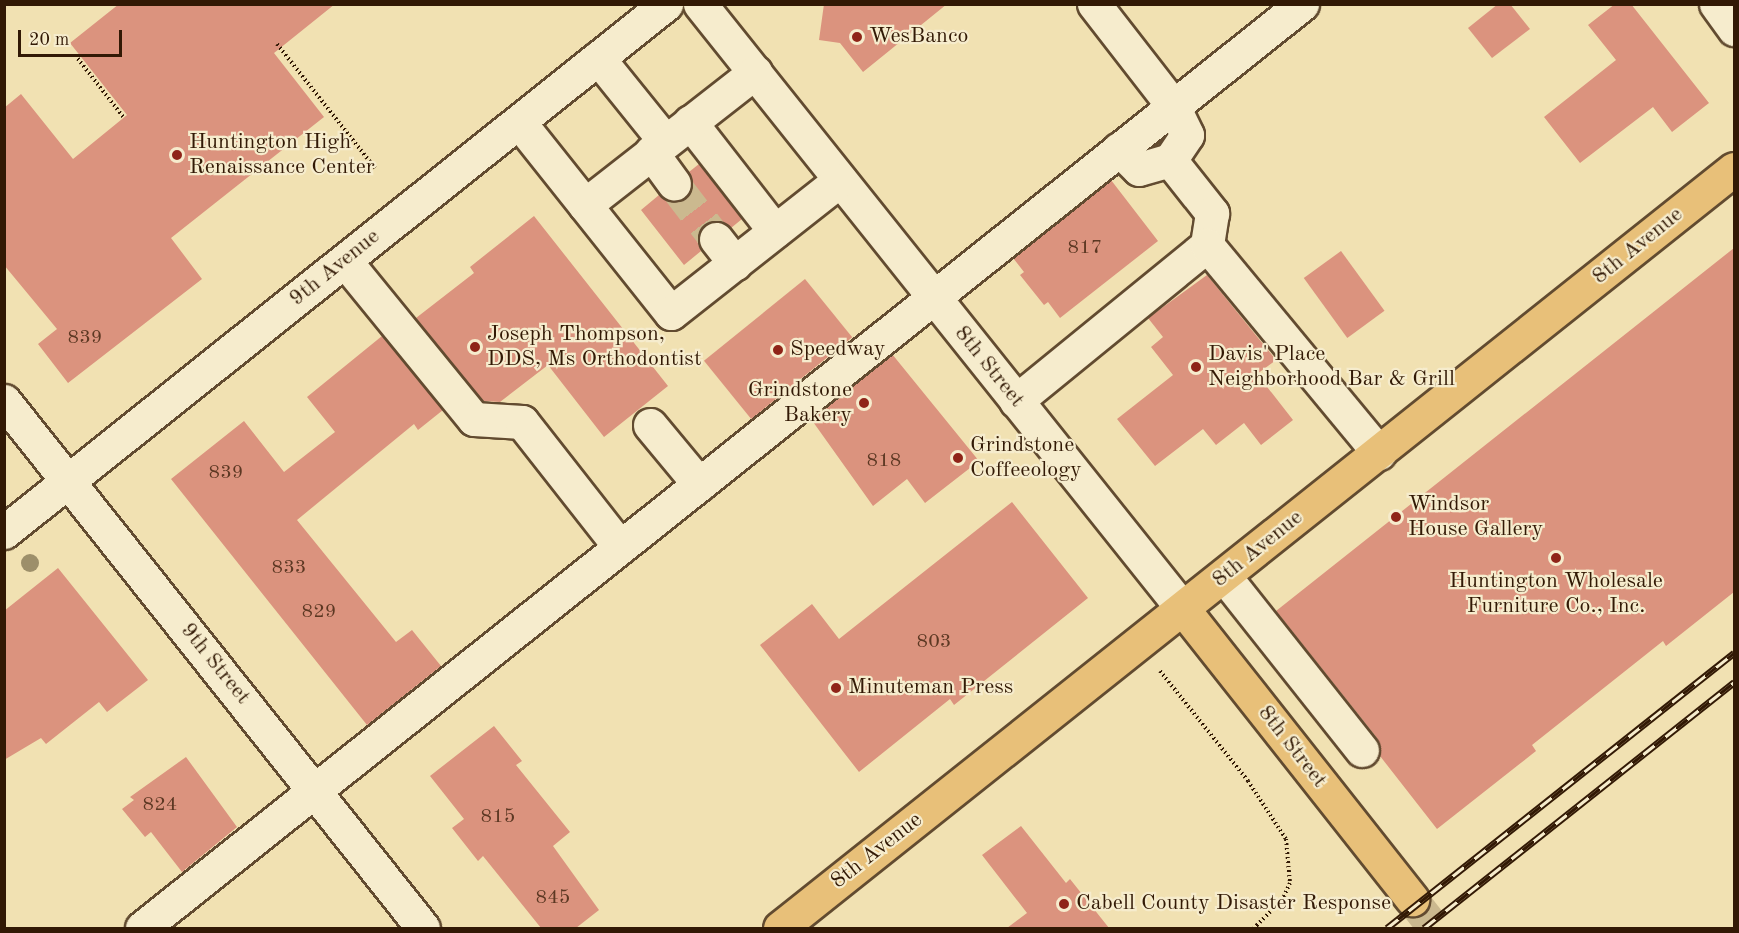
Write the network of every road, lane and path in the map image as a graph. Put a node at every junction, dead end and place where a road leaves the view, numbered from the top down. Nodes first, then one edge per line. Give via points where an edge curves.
1 (666, 4) edge
2 (700, 4) edge
3 (1094, 4) edge
4 (1302, 4) edge
5 (1716, 4) edge
6 (1734, 29) edge
7 (277, 44) dead end
8 (75, 55) dead end
9 (598, 58) junction
10 (754, 72) junction
11 (1173, 106) junction
12 (124, 118) dead end
13 (519, 122) junction
14 (669, 138) junction
15 (1119, 149) junction
16 (1170, 160) junction
17 (375, 168) dead end
18 (1734, 169) edge
19 (840, 180) junction
20 (674, 184) tunnel mouth
21 (585, 204) junction
22 (775, 231) junction
23 (1207, 245) junction
24 (345, 261) junction
25 (933, 297) junction
26 (4, 401) edge
27 (1016, 401) junction
28 (650, 425) dead end
29 (1379, 453) junction
30 (69, 482) junction
31 (699, 484) junction
32 (4, 532) edge
33 (620, 547) junction
34 (1224, 576) junction
35 (1183, 609) junction
36 (1137, 645) junction
37 (1362, 750) dead end
38 (316, 791) junction
39 (1412, 899) tunnel mouth
40 (142, 928) edge
41 (423, 928) edge
42 (780, 928) edge
43 (1254, 928) edge

1 - 9 street, 9th Avenue
2 - 10 street, 8th Street
3 - 11 street
4 - 11 street
5 - 6 street
7 - 17 path
8 - 12 path
9 - 13 street, 9th Avenue
9 - 14 street
10 - 14 street
10 - 19 street, 8th Street
11 - 15 street
11 - 16 street via 1187,135
13 - 21 street
13 - 24 street, 9th Avenue
14 - 20 street
14 - 21 street
14 - 22 street
15 - 16 street via 1139,169
15 - 25 street
16 - 23 street via 1212,213
18 - 29 main road, 8th Avenue
19 - 22 street
19 - 25 street, 8th Street
21 - 22 street via 671,313 726,251
23 - 27 street
23 - 29 street
24 - 30 street, 9th Avenue
24 - 33 street via 474,419 522,422
25 - 27 street, 8th Street
25 - 31 street
26 - 30 street, 9th Street
27 - 35 street, 8th Street
28 - 31 street
29 - 34 main road, 8th Avenue
30 - 32 street, 9th Avenue
30 - 38 street, 9th Street
31 - 33 street
33 - 38 street
34 - 35 main road, 8th Avenue
34 - 37 street
35 - 36 main road, 8th Avenue
35 - 39 main road, 8th Street
36 - 42 main road, 8th Avenue
36 - 43 path via 1248,781 1286,839 1290,883 1283,899
38 - 40 street
38 - 41 street, 9th Street

